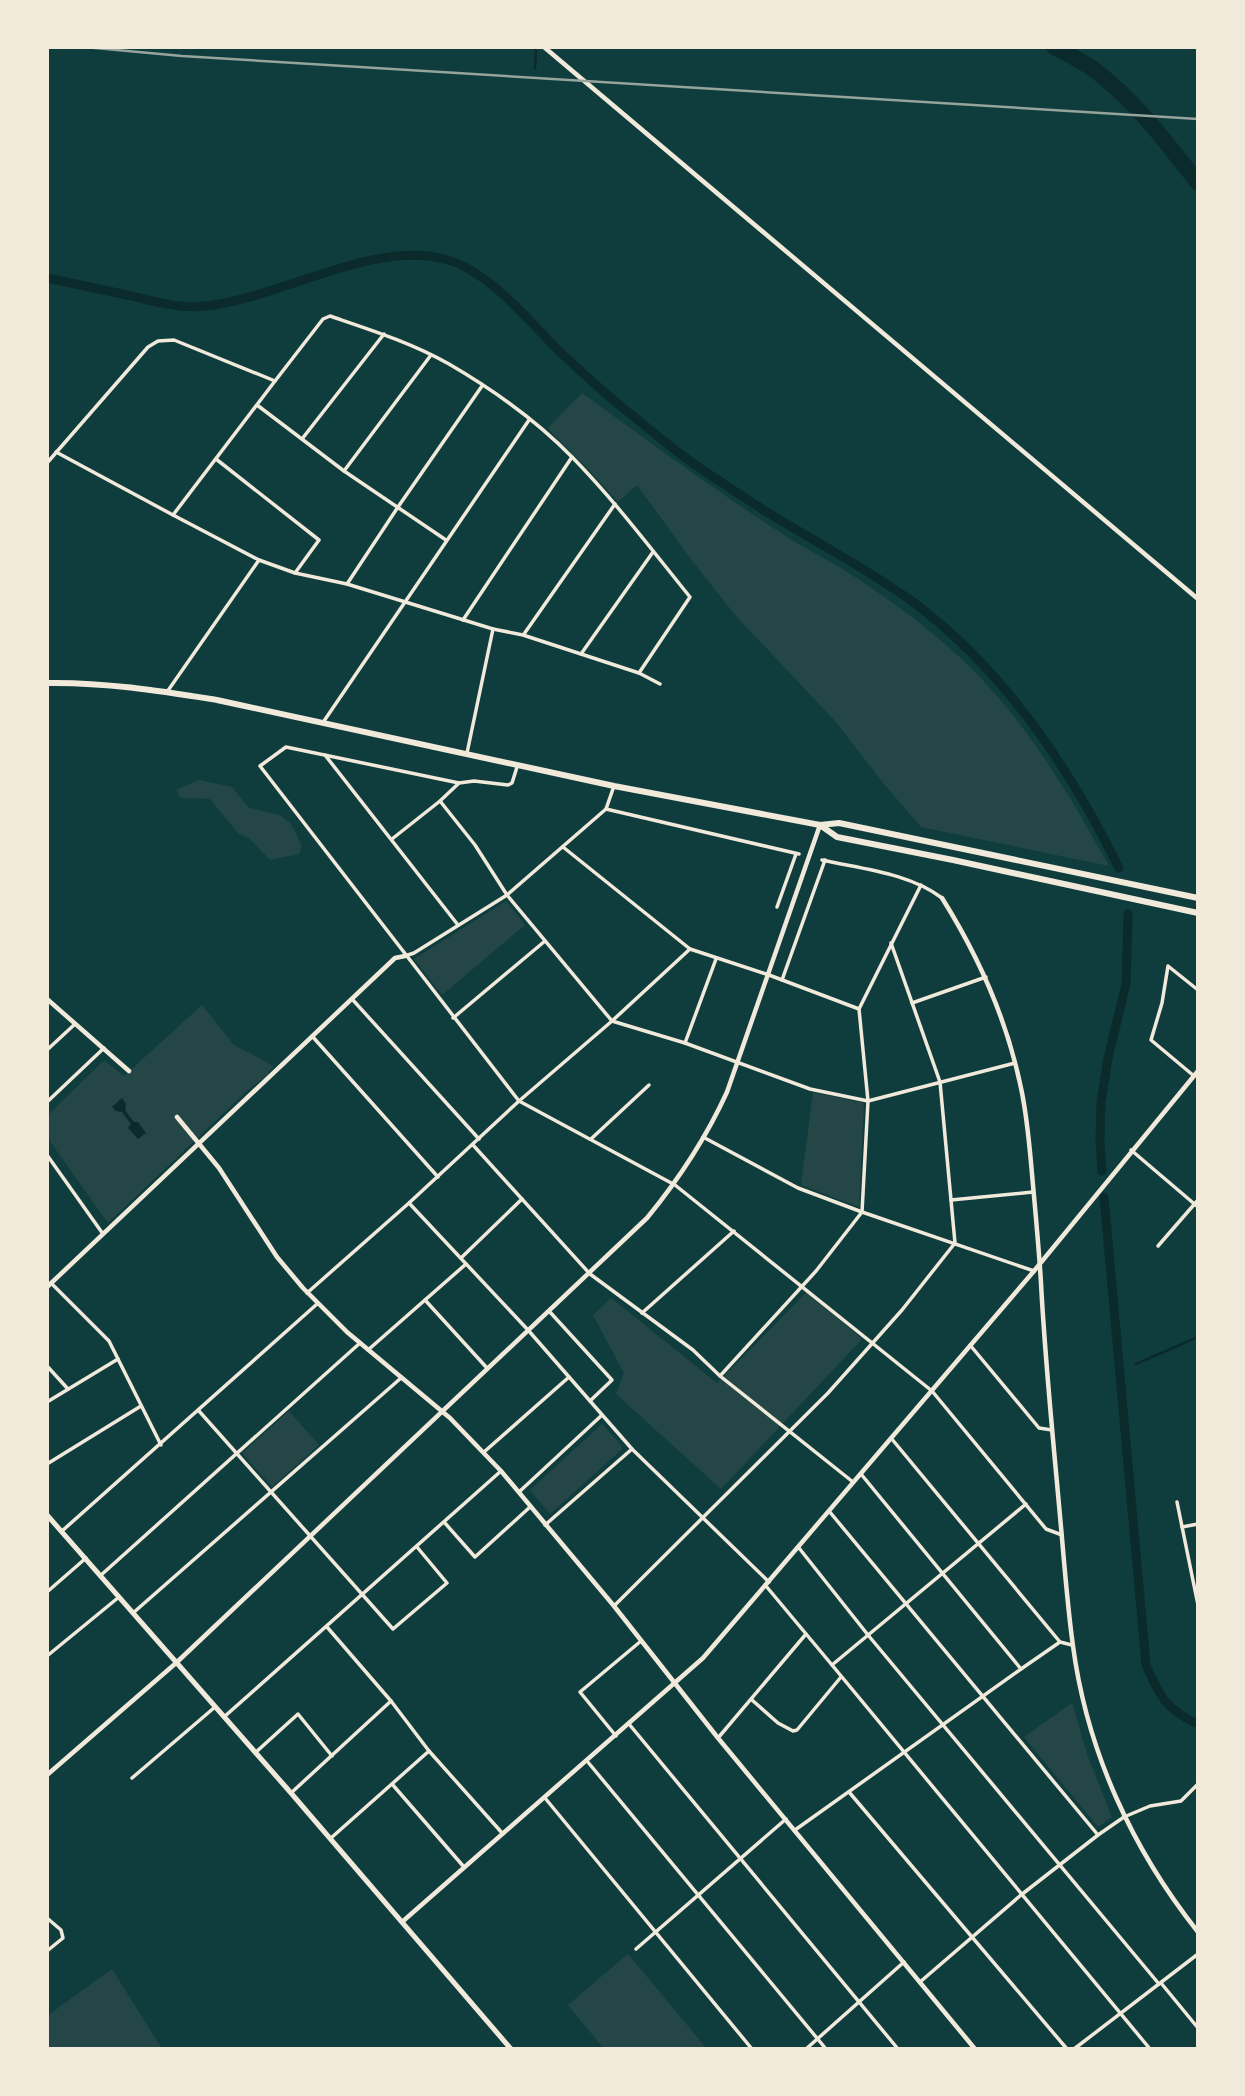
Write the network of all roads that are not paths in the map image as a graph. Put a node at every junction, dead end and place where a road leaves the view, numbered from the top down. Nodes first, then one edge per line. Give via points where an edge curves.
1 (544, 47) edge
2 (384, 334) junction
3 (431, 355) junction
4 (275, 381) junction
5 (482, 386) junction
6 (257, 405) junction
7 (530, 419) junction
8 (302, 439) junction
9 (56, 452) junction
10 (572, 457) junction
11 (216, 459) junction
12 (47, 463) edge
13 (344, 471) junction
14 (615, 504) junction
15 (398, 506) junction
16 (173, 515) junction
17 (447, 540) junction
18 (653, 552) junction
19 (259, 560) junction
20 (295, 573) junction
21 (347, 584) junction
22 (1198, 599) edge
23 (406, 602) junction
24 (463, 620) junction
25 (493, 629) junction
26 (523, 635) junction
27 (581, 654) junction
28 (639, 673) junction
29 (47, 683) edge
30 (660, 684) dead end
31 (167, 692) junction
32 (322, 723) junction
33 (324, 754) junction
34 (467, 754) junction
35 (518, 765) junction
36 (459, 783) junction
37 (614, 786) junction
38 (440, 801) junction
39 (606, 810) junction
40 (820, 825) junction
41 (391, 839) junction
42 (562, 847) junction
43 (921, 885) junction
44 (507, 895) junction
45 (942, 898) joint
46 (1198, 898) edge
47 (777, 907) dead end
48 (1198, 913) edge
49 (458, 925) junction
50 (545, 941) junction
51 (891, 943) junction
52 (690, 949) junction
53 (405, 956) junction
54 (716, 959) junction
55 (769, 975) junction
56 (986, 977) junction
57 (782, 980) junction
58 (1198, 990) edge
59 (47, 999) edge
60 (352, 999) junction
61 (912, 1003) junction
62 (859, 1009) junction
63 (453, 1018) junction
64 (612, 1021) junction
65 (75, 1024) junction
66 (312, 1037) junction
67 (685, 1043) junction
68 (104, 1048) junction
69 (47, 1050) edge
70 (738, 1063) junction
71 (1015, 1063) junction
72 (129, 1070) dead end
73 (1196, 1074) edge
74 (940, 1082) junction
75 (649, 1085) dead end
76 (47, 1101) edge
77 (519, 1101) junction
78 (867, 1101) junction
79 (177, 1117) dead end
80 (704, 1138) junction
81 (479, 1139) junction
82 (591, 1139) junction
83 (200, 1143) junction
84 (473, 1145) junction
85 (1131, 1150) junction
86 (47, 1155) edge
87 (438, 1177) junction
88 (675, 1185) junction
89 (1033, 1192) junction
90 (522, 1199) junction
91 (1198, 1199) edge
92 (951, 1200) junction
93 (409, 1203) junction
94 (1196, 1206) edge
95 (862, 1212) junction
96 (733, 1231) junction
97 (103, 1234) junction
98 (955, 1242) junction
99 (1158, 1246) dead end
100 (461, 1258) junction
101 (1040, 1263) junction
102 (466, 1264) junction
103 (1034, 1270) junction
104 (590, 1274) junction
105 (49, 1285) edge
106 (802, 1286) junction
107 (307, 1293) junction
108 (425, 1300) junction
109 (317, 1304) junction
110 (550, 1311) junction
111 (642, 1312) junction
112 (528, 1330) junction
113 (360, 1343) junction
114 (872, 1343) junction
115 (970, 1345) junction
116 (368, 1350) junction
117 (118, 1359) junction
118 (47, 1366) edge
119 (488, 1368) junction
120 (720, 1376) junction
121 (569, 1377) junction
122 (401, 1378) junction
123 (68, 1389) junction
124 (932, 1391) junction
125 (590, 1401) junction
126 (47, 1402) edge
127 (141, 1406) junction
128 (199, 1411) junction
129 (442, 1412) junction
130 (602, 1415) junction
131 (1052, 1430) junction
132 (789, 1432) junction
133 (891, 1438) junction
134 (160, 1445) junction
135 (632, 1449) junction
136 (484, 1452) junction
137 (237, 1453) junction
138 (47, 1464) edge
139 (501, 1471) junction
140 (861, 1474) junction
141 (853, 1482) junction
142 (272, 1491) junction
143 (518, 1492) junction
144 (1177, 1502) dead end
145 (1026, 1504) junction
146 (530, 1507) junction
147 (829, 1511) junction
148 (704, 1518) junction
149 (49, 1519) edge
150 (444, 1522) junction
151 (1198, 1524) edge
152 (545, 1525) junction
153 (1182, 1527) junction
154 (62, 1531) junction
155 (1062, 1535) junction
156 (312, 1536) junction
157 (978, 1542) junction
158 (416, 1547) junction
159 (799, 1548) junction
160 (86, 1558) junction
161 (941, 1573) junction
162 (100, 1576) junction
163 (768, 1584) junction
164 (47, 1592) edge
165 (363, 1595) junction
166 (119, 1597) junction
167 (905, 1603) junction
168 (1198, 1605) edge
169 (614, 1606) junction
170 (133, 1613) junction
171 (327, 1627) junction
172 (806, 1634) junction
173 (868, 1635) junction
174 (641, 1641) junction
175 (1060, 1642) junction
176 (1072, 1645) junction
177 (47, 1656) edge
178 (176, 1662) junction
179 (832, 1665) junction
180 (1021, 1669) junction
181 (841, 1677) junction
182 (676, 1684) junction
183 (982, 1696) junction
184 (752, 1700) junction
185 (391, 1701) junction
186 (215, 1707) junction
187 (224, 1717) junction
188 (629, 1724) junction
189 (943, 1724) junction
190 (615, 1736) junction
191 (718, 1738) junction
192 (429, 1752) junction
193 (903, 1752) junction
194 (255, 1753) junction
195 (332, 1756) junction
196 (587, 1761) junction
197 (47, 1775) edge
198 (132, 1778) dead end
199 (392, 1784) junction
200 (1198, 1784) edge
201 (849, 1792) junction
202 (291, 1793) junction
203 (545, 1798) junction
204 (1125, 1817) junction
205 (786, 1819) junction
206 (795, 1830) junction
207 (503, 1835) junction
208 (1098, 1836) junction
209 (330, 1839) junction
210 (741, 1857) junction
211 (1060, 1864) junction
212 (464, 1867) junction
213 (1021, 1895) junction
214 (698, 1896) junction
215 (47, 1918) edge
216 (402, 1922) junction
217 (656, 1932) junction
218 (1198, 1932) edge
219 (973, 1939) junction
220 (636, 1949) dead end
221 (47, 1951) edge
222 (1198, 1954) edge
223 (904, 1962) junction
224 (920, 1982) junction
225 (1160, 1983) junction
226 (859, 2001) junction
227 (1120, 2013) junction
228 (1198, 2028) edge
229 (817, 2038) junction
230 (511, 2049) edge
231 (752, 2049) edge
232 (806, 2049) edge
233 (826, 2049) edge
234 (898, 2049) edge
235 (975, 2049) edge
236 (1066, 2049) edge
237 (1074, 2049) edge
238 (1150, 2049) edge

1 - 22 street
2 - 3 street
2 - 4 street via 330,316 323,318
2 - 8 street
3 - 5 street
3 - 13 street
4 - 6 street
4 - 9 street via 174,340 158,341
5 - 7 street
5 - 15 street
6 - 8 street
6 - 11 street
7 - 10 street
7 - 17 street
8 - 13 street
9 - 12 street
9 - 16 street
10 - 14 street
10 - 24 street
11 - 16 street
11 - 20 street via 319,540
13 - 15 street
14 - 18 street
14 - 26 street
15 - 17 street
15 - 21 street
16 - 19 street
17 - 23 street
18 - 27 street
18 - 28 street via 690,597
19 - 20 street
19 - 31 street
20 - 21 street
21 - 23 street
23 - 24 street
23 - 32 street
24 - 25 street
25 - 26 street
25 - 34 street
26 - 27 street
27 - 28 street
28 - 30 street
29 - 31 highway
31 - 32 highway
32 - 34 highway
33 - 36 street
33 - 41 street
33 - 53 street via 286,747 260,766
34 - 35 highway
35 - 36 street via 508,785
35 - 37 highway
36 - 38 street
37 - 39 street
37 - 40 highway
38 - 41 street
38 - 44 street
39 - 42 street
39 - 47 street via 798,854
40 - 46 highway via 838,823
40 - 48 highway via 837,837
40 - 55 street
41 - 49 street
42 - 44 street
42 - 52 street
43 - 45 street
43 - 51 street
43 - 57 street via 824,860
44 - 49 street
44 - 50 street
45 - 56 street
49 - 53 street
50 - 63 street
50 - 64 street
51 - 61 street
51 - 62 street
52 - 54 street
52 - 64 street
53 - 60 street via 394,958
53 - 63 street
54 - 55 street
54 - 67 street
55 - 57 street
55 - 70 street
56 - 61 street
56 - 71 street
57 - 62 street
58 - 73 street via 1167,966 1152,1040
59 - 65 street
60 - 66 street
60 - 81 street
61 - 74 street
62 - 78 street
63 - 77 street
64 - 67 street
64 - 77 street
65 - 68 street
65 - 69 street
66 - 83 street
66 - 87 street
67 - 70 street
68 - 72 street
68 - 76 street
70 - 78 street via 810,1088
70 - 80 street
71 - 74 street
71 - 89 street
73 - 85 street
74 - 78 street
74 - 92 street
75 - 82 street
77 - 81 street
77 - 82 street
78 - 95 street
79 - 83 street
80 - 88 street
80 - 95 street via 798,1188
81 - 84 street
82 - 88 street
83 - 97 street
83 - 107 street via 277,1257
84 - 87 street
84 - 90 street
85 - 94 street
85 - 101 street
86 - 97 street
87 - 93 street
88 - 96 street
88 - 104 street
89 - 92 street
89 - 101 street
90 - 100 street
90 - 104 street
91 - 94 street
92 - 98 street
93 - 100 street
93 - 107 street
94 - 99 street
95 - 98 street
95 - 106 street
96 - 106 street
96 - 111 street
97 - 105 street
98 - 103 street
98 - 114 street
100 - 102 street
101 - 103 street
101 - 131 street
102 - 108 street
102 - 112 street
103 - 115 street
104 - 110 street
104 - 111 street
105 - 117 street via 109,1341
106 - 114 street
106 - 120 street
107 - 109 street
108 - 116 street
108 - 119 street
109 - 113 street
109 - 128 street
110 - 112 street
110 - 125 street via 612,1380
111 - 120 street
112 - 119 street
112 - 121 street
113 - 116 street
113 - 137 street
114 - 124 street
114 - 132 street
115 - 124 street
115 - 131 street via 1039,1428
116 - 122 street
117 - 123 street
117 - 127 street
118 - 123 street
119 - 129 street
120 - 132 street
121 - 125 street
121 - 136 street
122 - 129 street
122 - 142 street
123 - 126 street
124 - 133 street
124 - 145 street
125 - 130 street
127 - 134 street
127 - 138 street
128 - 134 street
128 - 137 street
129 - 136 street
129 - 156 street
130 - 135 street
130 - 143 street
131 - 155 street
132 - 141 street
132 - 148 street
133 - 140 street
133 - 157 street
134 - 154 street
135 - 148 street
135 - 152 street
136 - 139 street
137 - 142 street
137 - 162 street
139 - 143 street
139 - 150 street
140 - 141 street
140 - 161 street
141 - 147 street
142 - 156 street
142 - 170 street
143 - 146 street
144 - 153 street
145 - 155 street via 1046,1529
145 - 157 street
146 - 150 street via 475,1557
146 - 152 street
147 - 159 street
147 - 167 street
148 - 163 street
148 - 169 street
149 - 154 main road
150 - 158 street
151 - 153 street
152 - 169 street
153 - 168 street
154 - 160 main road
155 - 176 street
156 - 165 street
156 - 178 street
157 - 161 street
157 - 175 street
158 - 165 street
158 - 165 street via 447,1583 393,1629
159 - 163 street
159 - 173 street
160 - 162 main road
160 - 164 street
161 - 167 street
161 - 180 street
162 - 166 main road
163 - 172 street
163 - 182 street
165 - 171 street
166 - 170 main road
166 - 177 street
167 - 173 street
167 - 183 street
169 - 174 street
170 - 178 main road
171 - 185 street
171 - 187 street
172 - 179 street
172 - 184 street
173 - 179 street
173 - 189 street
174 - 182 street
174 - 190 street via 580,1692
175 - 176 street
175 - 180 street
176 - 204 street via 1095,1742
178 - 186 main road
178 - 197 street
179 - 181 street
180 - 183 street
181 - 184 street via 797,1730 778,1723
181 - 193 street
182 - 188 street
182 - 191 street
183 - 189 street
183 - 208 street
184 - 191 street
185 - 192 street
185 - 195 street
186 - 187 main road
186 - 198 street
187 - 194 main road
188 - 190 street
188 - 210 street
189 - 193 street
189 - 211 street
190 - 196 street
191 - 205 street
192 - 199 street
192 - 207 street
193 - 201 street
193 - 213 street
194 - 195 street via 298,1714
194 - 202 main road
195 - 202 street
196 - 203 street
196 - 214 street
199 - 209 street
199 - 212 street
200 - 204 street via 1181,1801 1150,1806
201 - 206 street
201 - 219 street
202 - 209 main road
203 - 207 street
203 - 217 street
204 - 208 street
204 - 218 street via 1160,1880
205 - 206 street
205 - 210 street
206 - 223 street
207 - 212 street
208 - 211 street
209 - 216 main road
210 - 214 street
210 - 226 street
211 - 213 street
211 - 225 street
212 - 216 street
213 - 219 street
213 - 227 street
214 - 217 street
214 - 229 street
215 - 221 street via 63,1938
216 - 230 main road
217 - 220 street
217 - 231 street
219 - 224 street
219 - 236 street
222 - 225 street
223 - 224 street
223 - 226 street
224 - 235 street
225 - 227 street
225 - 228 street
226 - 229 street
226 - 234 street
227 - 237 street
227 - 238 street
229 - 232 street
229 - 233 street

